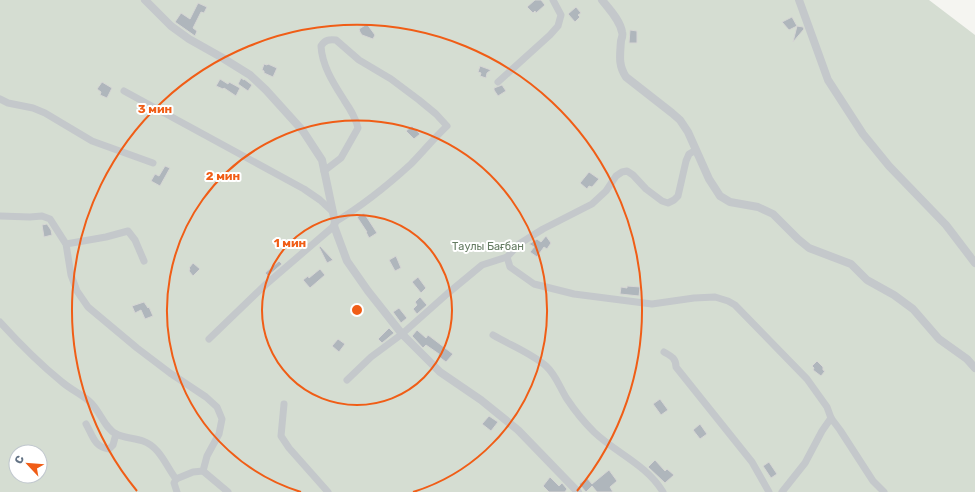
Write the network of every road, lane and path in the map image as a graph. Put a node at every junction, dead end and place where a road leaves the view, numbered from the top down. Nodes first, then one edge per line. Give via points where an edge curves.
1 (145, 0) edge
2 (553, 0) edge
3 (602, 0) edge
4 (799, 0) edge
5 (498, 82) dead end
6 (124, 91) dead end
7 (0, 99) edge
8 (696, 150) junction
9 (153, 164) dead end
10 (324, 170) junction
11 (333, 212) junction
12 (0, 216) edge
13 (334, 224) junction
14 (66, 244) junction
15 (507, 257) junction
16 (144, 262) dead end
17 (975, 263) edge
18 (0, 322) edge
19 (402, 334) junction
20 (493, 335) dead end
21 (209, 339) dead end
22 (664, 352) dead end
23 (975, 368) edge
24 (347, 380) dead end
25 (284, 404) dead end
26 (831, 418) junction
27 (86, 424) dead end
28 (116, 434) junction
29 (203, 471) junction
30 (176, 480) junction
31 (177, 492) edge
32 (228, 492) edge
33 (328, 492) edge
34 (578, 492) edge
35 (663, 492) edge
36 (769, 492) edge
37 (782, 492) edge
38 (884, 492) edge

1 - 10 street via 171,26 250,76 266,90 303,130 322,160
2 - 5 street via 561,15 558,26
3 - 8 street via 622,32 620,67 626,77 680,120
4 - 17 street via 828,80 863,134 888,166 946,225
6 - 11 street via 304,189
7 - 9 street via 45,113 92,141
8 - 15 street via 689,154 678,196 674,200 668,203 662,201 628,171 622,172 592,204 543,229 519,244
8 - 23 street via 720,196 730,202 758,207 773,214 809,248 851,264 867,280 913,309 939,339
10 - 11 street
10 - 13 street via 341,158 358,128 323,57 321,46 331,39 391,79 436,114 447,126 395,177
11 - 13 street
12 - 14 street via 42,216 50,219
13 - 19 street via 347,261
13 - 21 street
14 - 16 street via 128,230
14 - 29 street via 71,275 77,291 88,307 217,407 222,419 219,434 207,456
15 - 19 street via 482,265
15 - 26 street via 510,267 534,284 574,294 652,304 715,297 728,301 735,305 807,379 827,407
18 - 28 street via 36,359 89,402
19 - 24 street via 371,357
19 - 34 street via 440,372 518,430
20 - 35 street via 547,366 579,416 595,433 652,478
22 - 36 street via 674,358 676,367 752,462
25 - 33 street via 281,436 288,448
26 - 37 street via 806,463
26 - 38 street via 873,481
27 - 28 street via 97,444 103,448 109,449 113,445
28 - 30 street via 144,441 157,449
29 - 30 street via 192,472
29 - 32 street
30 - 31 street via 174,483

